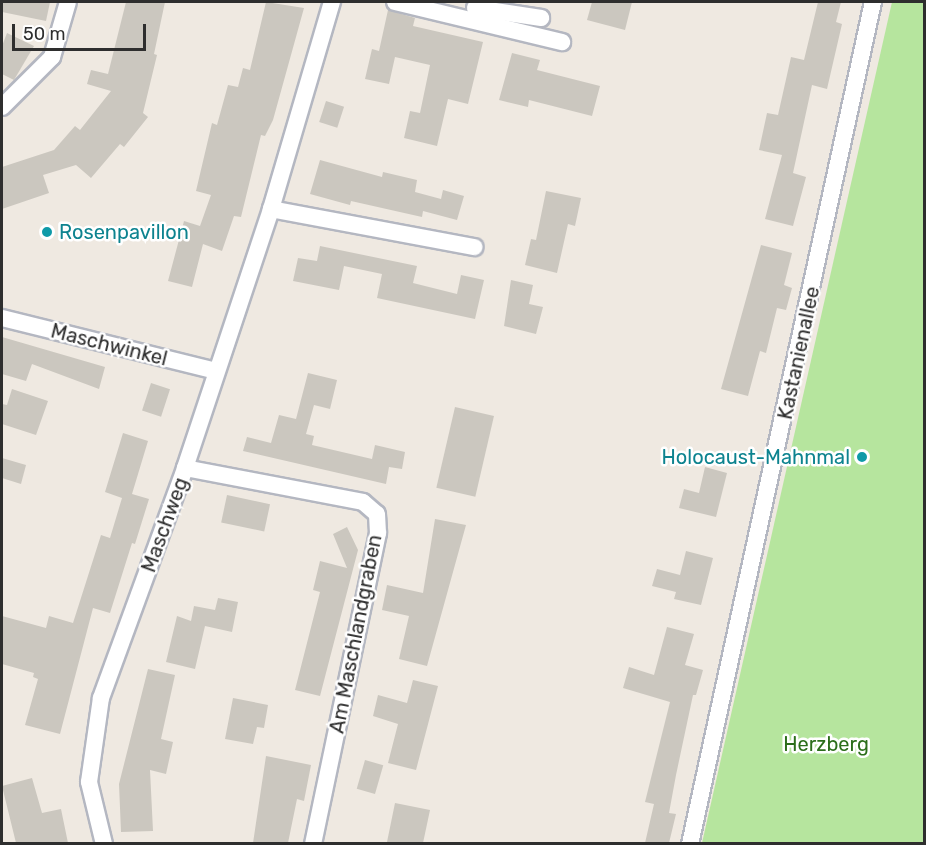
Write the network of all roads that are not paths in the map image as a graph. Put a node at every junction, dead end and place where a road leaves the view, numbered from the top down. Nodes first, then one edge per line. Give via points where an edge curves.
1 (68, 2) edge
2 (332, 2) edge
3 (395, 2) edge
4 (451, 2) edge
5 (873, 2) edge
6 (541, 18) dead end
7 (562, 42) dead end
8 (2, 107) edge
9 (271, 209) junction
10 (474, 248) dead end
11 (2, 318) edge
12 (216, 371) junction
13 (185, 468) junction
14 (104, 843) edge
15 (313, 843) edge
16 (690, 843) edge

1 - 8 street via 52,57
2 - 9 street, Maschweg
3 - 7 street
4 - 6 street
5 - 16 street, Kastanienallee
9 - 10 street
9 - 12 street, Maschweg
11 - 12 street, Maschwinkel
12 - 13 street, Maschweg
13 - 14 street, Maschweg via 101,698 89,782
13 - 15 street, Am Maschlandgraben via 363,502 376,514 378,533

